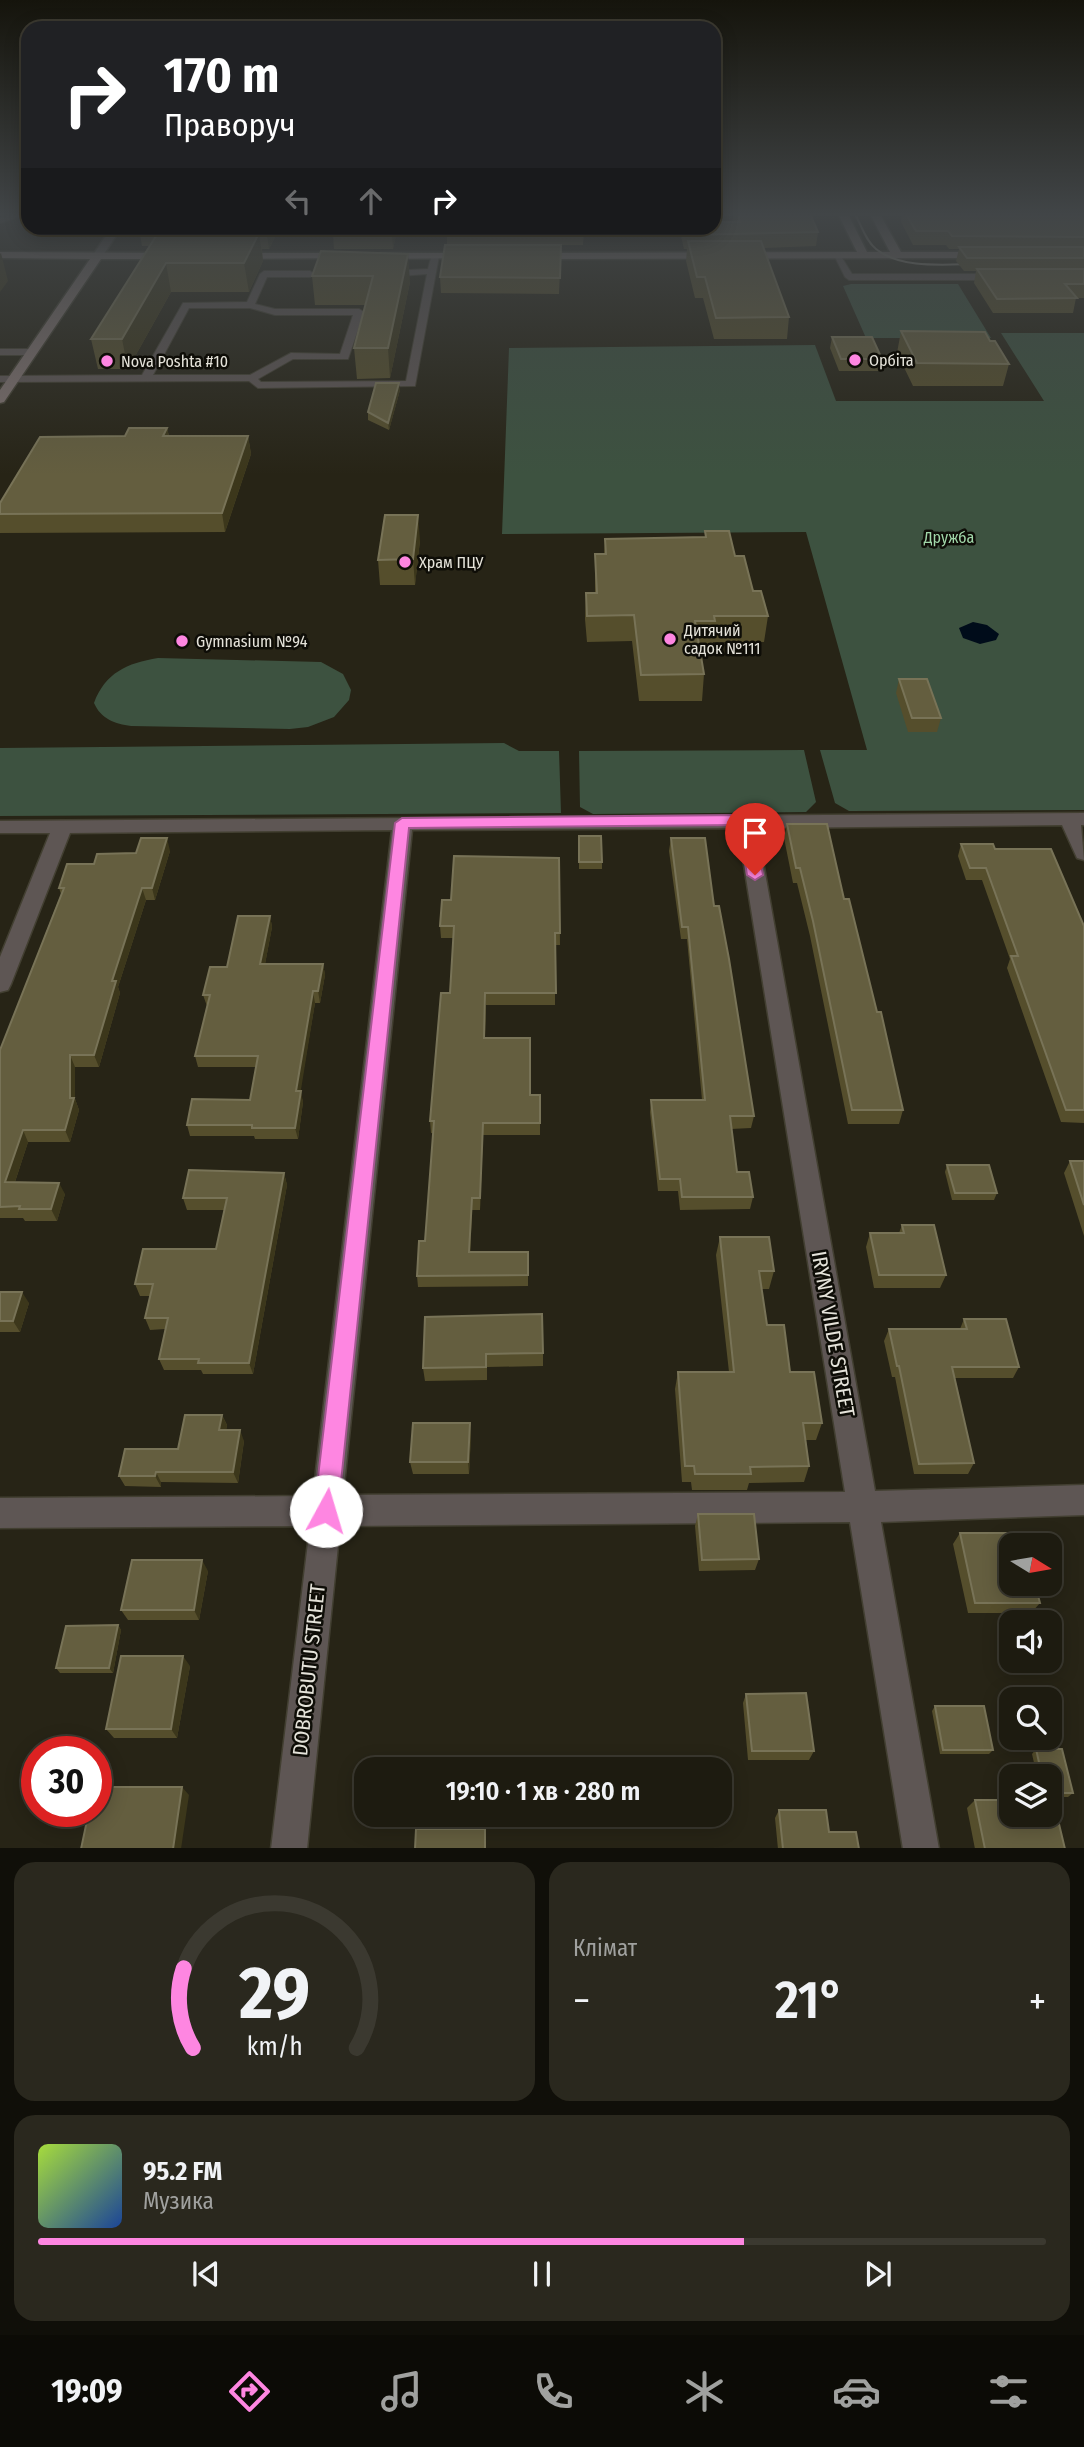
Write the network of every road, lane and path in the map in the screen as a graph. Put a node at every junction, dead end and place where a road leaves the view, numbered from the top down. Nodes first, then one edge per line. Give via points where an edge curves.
1 (65, 302) edge
2 (251, 302) edge
3 (426, 302) edge
4 (250, 305) junction
5 (0, 352) edge
6 (31, 352) junction
7 (252, 377) junction
8 (146, 378) junction
9 (0, 379) edge
10 (14, 379) junction
11 (0, 399) edge
12 (1076, 819) edge
13 (746, 820) junction
14 (402, 823) junction
15 (63, 826) junction
16 (0, 827) edge
17 (1084, 853) edge
18 (0, 984) edge
19 (1084, 1500) edge
20 (863, 1507) junction
21 (326, 1511) junction
22 (0, 1513) edge
23 (289, 1848) edge
24 (921, 1848) edge

1 - 6 street
2 - 4 lane
3 - 7 lane via 411,384 258,385
4 - 7 lane via 275,312 359,312 344,357 291,356
4 - 8 lane via 186,305
5 - 6 lane
6 - 10 street
7 - 8 lane
8 - 10 lane
9 - 10 lane
10 - 11 street
12 - 13 street
12 - 17 street
13 - 14 street
13 - 20 street, IRYNY VILDE STREET
14 - 15 street
14 - 21 street, DOBROBUTU STREET
15 - 16 street
15 - 18 street
19 - 20 street
20 - 21 street
20 - 24 street, IRYNY VILDE STREET
21 - 22 street
21 - 23 street, DOBROBUTU STREET

